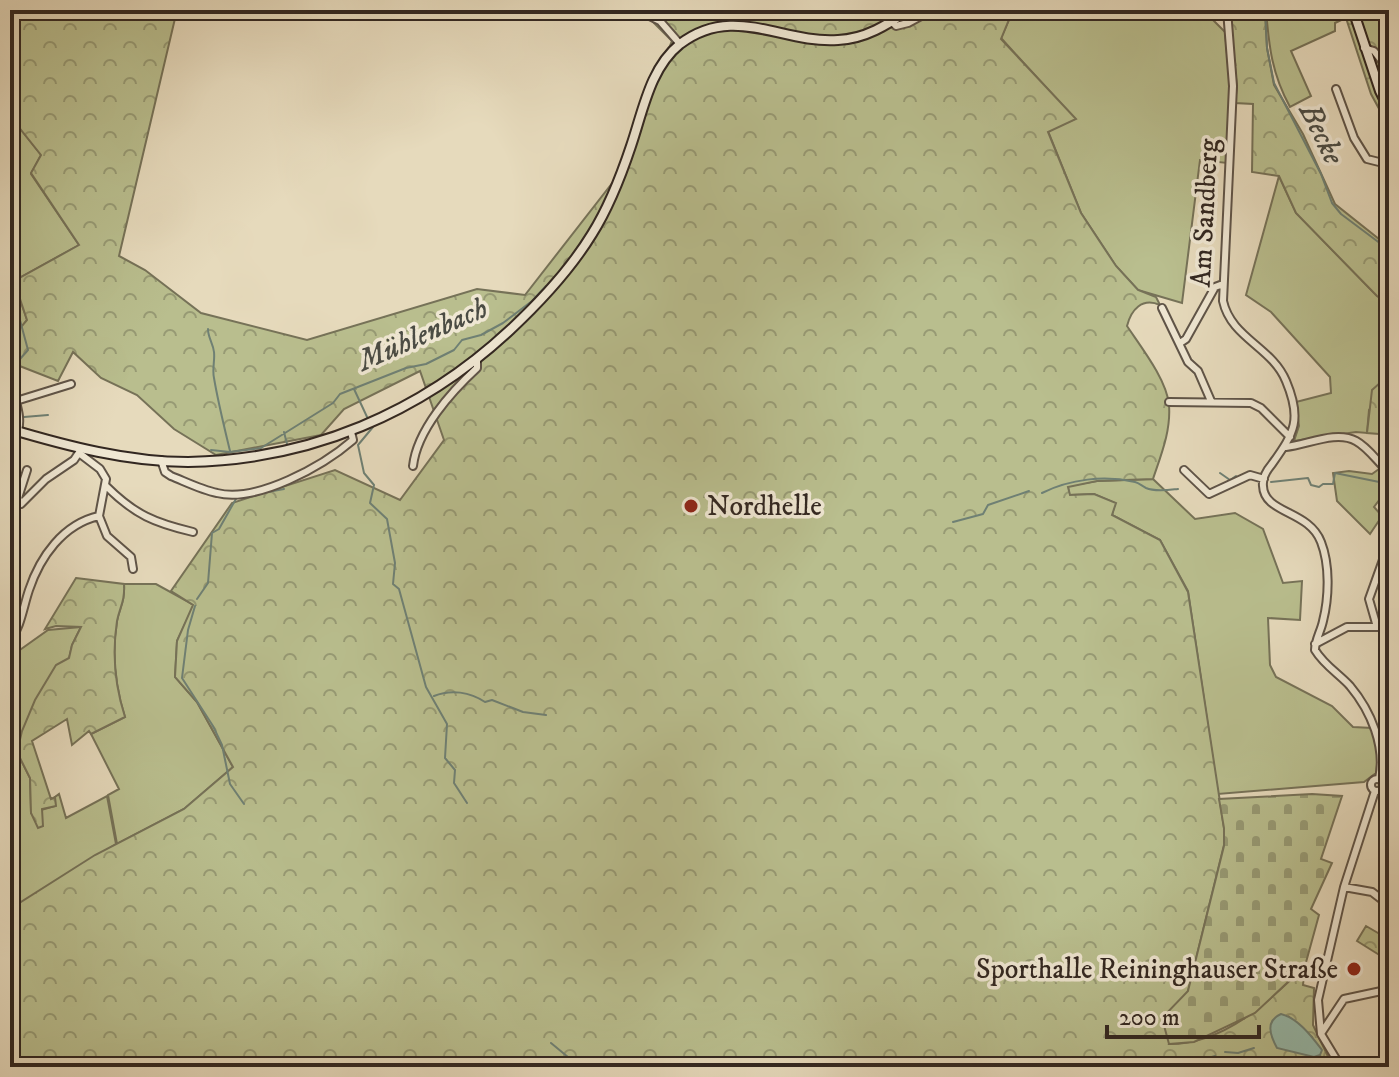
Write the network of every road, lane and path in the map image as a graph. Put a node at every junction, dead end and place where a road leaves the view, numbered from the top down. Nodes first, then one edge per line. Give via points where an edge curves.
1 (637, 10) edge
2 (909, 10) edge
3 (932, 10) edge
4 (1227, 10) edge
5 (1353, 10) edge
6 (891, 21) junction
7 (680, 44) junction
8 (1364, 48) junction
9 (1389, 70) edge
10 (1336, 89) dead end
11 (1389, 109) edge
12 (1389, 160) edge
13 (1223, 284) junction
14 (10, 303) edge
15 (1162, 308) dead end
16 (1180, 343) junction
17 (477, 360) junction
18 (71, 384) dead end
19 (16, 401) junction
20 (1211, 401) junction
21 (1169, 402) dead end
22 (14, 430) edge
23 (351, 432) junction
24 (1290, 437) junction
25 (1286, 447) junction
26 (80, 451) junction
27 (161, 460) junction
28 (413, 466) dead end
29 (27, 470) dead end
30 (1184, 470) dead end
31 (1389, 472) edge
32 (1264, 479) junction
33 (106, 486) junction
34 (99, 516) junction
35 (193, 532) dead end
36 (1389, 543) edge
37 (133, 569) dead end
38 (1389, 624) edge
39 (1377, 627) junction
40 (10, 642) edge
41 (1315, 644) junction
42 (1389, 768) edge
43 (1384, 784) edge
44 (1389, 809) edge
45 (1344, 887) junction
46 (1389, 905) edge
47 (1386, 990) dead end
48 (1321, 1034) junction
49 (1341, 1067) edge

1 - 7 street via 660,21
2 - 6 main road
3 - 6 street via 902,25
4 - 13 street, Am Sandberg via 1233,86
5 - 8 main road
6 - 7 main road via 837,41 748,25 707,30
7 - 17 main road via 653,81 614,192 592,234 561,278
8 - 9 street via 1374,51
8 - 11 main road
10 - 12 street via 1367,159
13 - 16 street via 1215,287
13 - 24 street, Am Sandberg via 1226,314 1237,330 1271,356 1285,377 1296,423
14 - 19 street
15 - 16 street
16 - 20 street
17 - 23 main road via 419,399
17 - 28 street via 477,368 438,412 414,452
18 - 19 street
19 - 22 street via 20,419
20 - 21 street
20 - 24 street via 1251,403
22 - 26 main road
23 - 27 main road via 248,458
23 - 27 street via 353,440 345,447 298,476 243,493 219,494 171,476
24 - 25 street, Am Sandberg
25 - 31 street via 1350,439
25 - 32 street, Am Sandberg
26 - 27 main road
26 - 29 street via 21,504
26 - 33 street via 104,473
30 - 32 street via 1209,494 1250,475
32 - 41 street via 1270,503 1306,520 1322,543 1327,598
33 - 34 street
33 - 35 street via 146,518
34 - 37 street via 107,536 131,557
34 - 40 street via 78,522 43,559
36 - 39 street via 1369,599
38 - 39 street
39 - 41 street via 1347,627
41 - 43 street via 1374,725
42 - 43 street
43 - 44 street
43 - 45 street via 1375,791
45 - 46 street via 1372,892
45 - 48 street via 1318,1000
47 - 48 street via 1344,999
48 - 49 street

